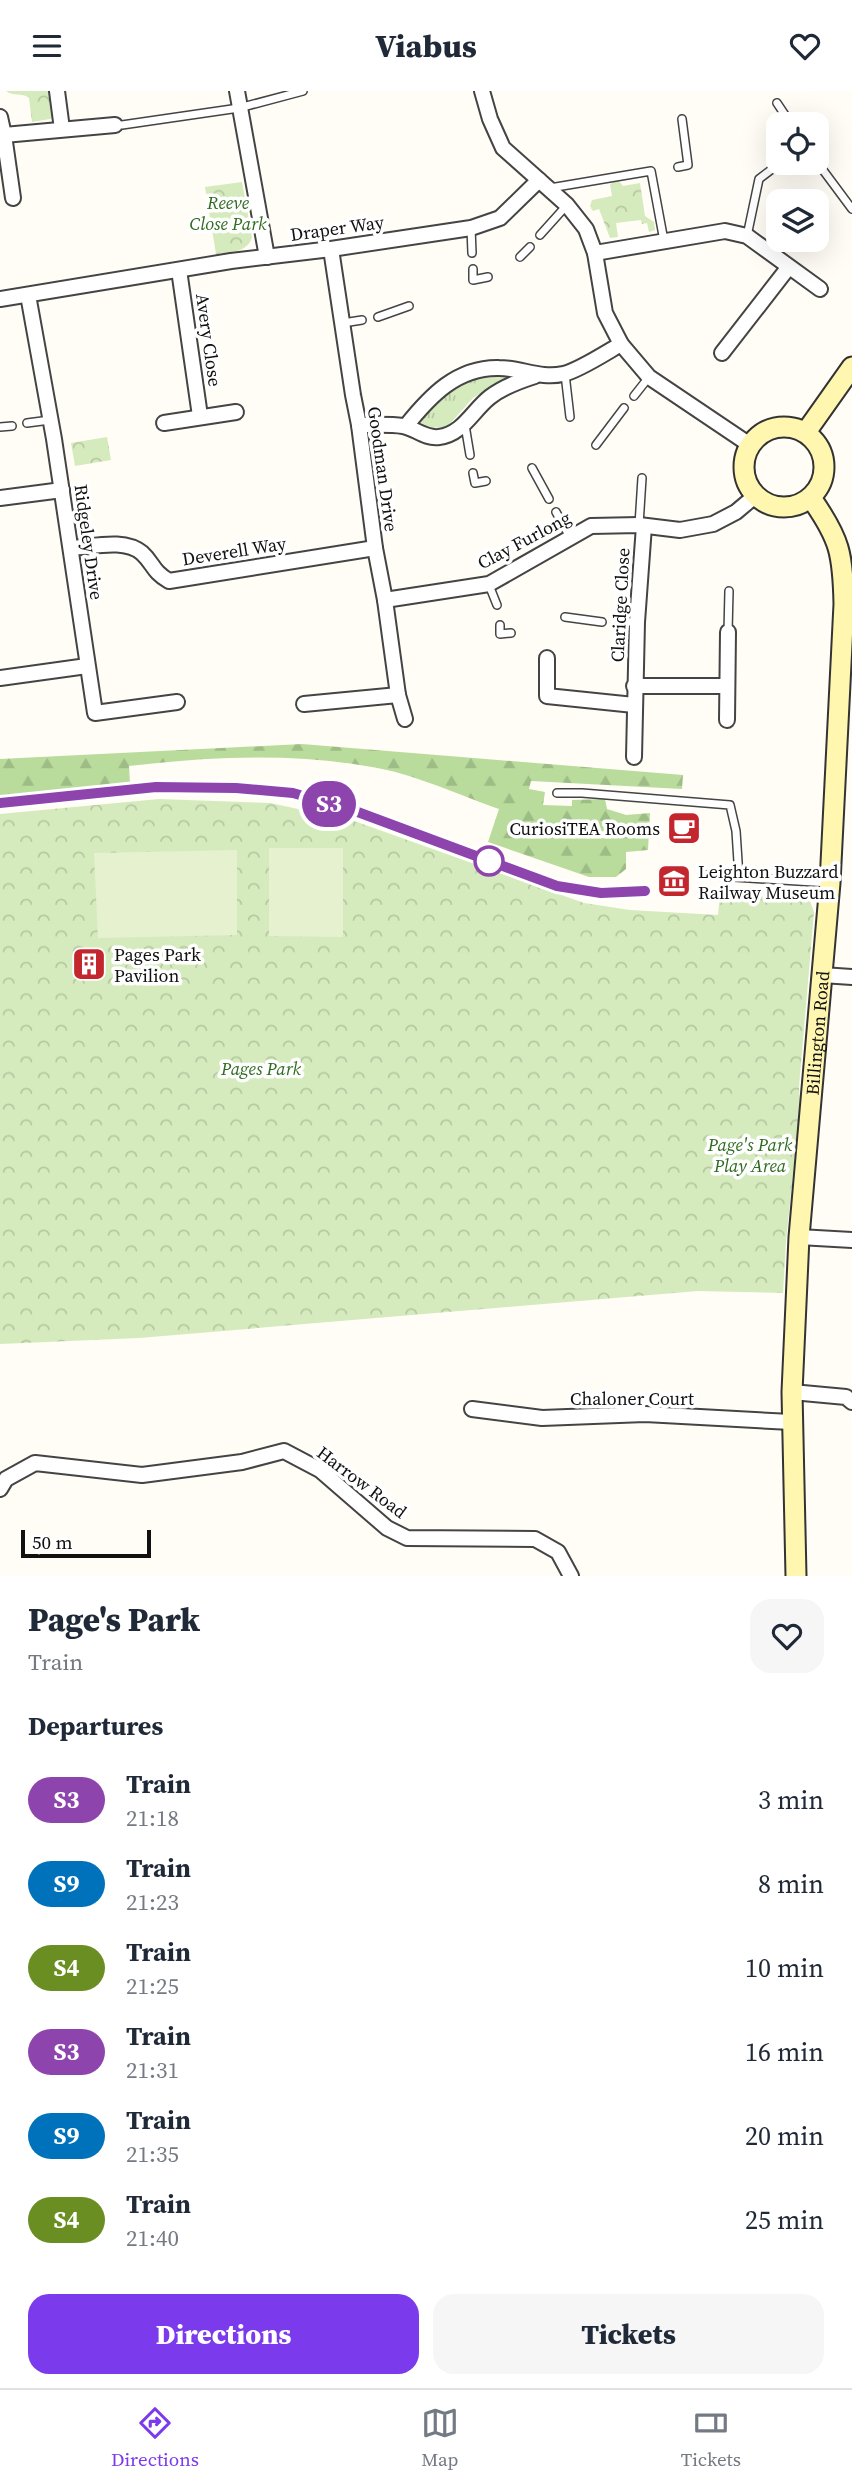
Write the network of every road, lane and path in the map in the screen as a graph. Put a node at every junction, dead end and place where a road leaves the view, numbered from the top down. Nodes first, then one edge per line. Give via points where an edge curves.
1 (57, 91) edge
2 (237, 91) edge
3 (303, 91) edge
4 (482, 91) edge
5 (777, 103) dead end
6 (239, 108) junction
7 (783, 112) edge
8 (0, 117) edge
9 (682, 119) dead end
10 (119, 125) joint
11 (62, 129) junction
12 (4, 135) junction
13 (678, 167) dead end
14 (660, 170) dead end
15 (651, 171) junction
16 (766, 174) edge
17 (827, 175) edge
18 (543, 184) junction
19 (13, 198) dead end
20 (567, 205) junction
21 (852, 209) edge
22 (471, 228) junction
23 (540, 235) dead end
24 (747, 236) junction
25 (664, 241) junction
26 (530, 247) dead end
27 (331, 249) junction
28 (472, 253) dead end
29 (595, 253) junction
30 (267, 257) junction
31 (520, 257) dead end
32 (788, 268) junction
33 (473, 269) dead end
34 (179, 270) junction
35 (488, 277) dead end
36 (820, 289) dead end
37 (28, 295) junction
38 (0, 299) edge
39 (409, 306) dead end
40 (378, 317) dead end
41 (362, 320) dead end
42 (342, 323) junction
43 (621, 344) junction
44 (722, 353) dead end
45 (852, 367) edge
46 (565, 374) junction
47 (536, 375) junction
48 (649, 377) junction
49 (634, 396) dead end
50 (624, 408) dead end
51 (236, 412) dead end
52 (200, 416) junction
53 (570, 417) dead end
54 (51, 419) junction
55 (27, 423) dead end
56 (164, 423) dead end
57 (465, 424) junction
58 (359, 425) junction
59 (12, 426) dead end
60 (406, 426) junction
61 (0, 427) edge
62 (806, 432) junction
63 (596, 445) dead end
64 (750, 445) junction
65 (470, 455) dead end
66 (532, 468) dead end
67 (473, 473) dead end
68 (642, 478) dead end
69 (486, 481) dead end
70 (62, 489) junction
71 (755, 496) junction
72 (0, 498) edge
73 (811, 498) junction
74 (549, 499) dead end
75 (556, 512) dead end
76 (642, 525) junction
77 (569, 537) junction
78 (71, 548) junction
79 (375, 548) junction
80 (489, 584) junction
81 (729, 591) dead end
82 (385, 600) junction
83 (497, 605) dead end
84 (565, 617) dead end
85 (602, 622) dead end
86 (619, 622) dead end
87 (637, 622) junction
88 (500, 625) dead end
89 (728, 632) joint
90 (511, 633) dead end
91 (847, 649) edge
92 (547, 658) dead end
93 (87, 666) junction
94 (0, 678) edge
95 (846, 684) edge
96 (727, 686) junction
97 (635, 687) junction
98 (398, 695) junction
99 (177, 702) dead end
100 (304, 703) dead end
101 (634, 705) junction
102 (405, 719) dead end
103 (727, 720) dead end
104 (634, 757) dead end
105 (557, 793) dead end
106 (703, 875) dead end
107 (739, 877) junction
108 (830, 883) junction
109 (822, 975) junction
110 (852, 977) edge
111 (799, 1237) junction
112 (852, 1240) edge
113 (792, 1392) junction
114 (852, 1402) edge
115 (472, 1409) dead end
116 (791, 1422) junction
117 (0, 1489) edge
118 (570, 1576) edge
119 (796, 1576) edge

1 - 11 street
2 - 6 street
3 - 6 lane
4 - 18 street via 503,148
5 - 7 lane
6 - 10 lane
6 - 30 street
8 - 12 street
9 - 13 lane via 688,165
10 - 11 street
11 - 12 street
12 - 19 street
14 - 15 lane
15 - 18 lane
15 - 25 lane
16 - 24 lane via 759,179
17 - 21 lane
18 - 20 street
18 - 22 street, Draper Way via 500,218
20 - 23 lane
20 - 29 street via 586,229
22 - 27 street, Draper Way
22 - 28 lane
24 - 25 street via 725,232
24 - 32 street
25 - 29 street
26 - 31 lane
27 - 30 street, Draper Way
27 - 42 street, Goodman Drive
29 - 43 street via 605,313
30 - 34 street, Draper Way
32 - 36 street
32 - 44 street
33 - 35 lane via 473,281
34 - 37 street, Draper Way
34 - 52 street, Avery Close
37 - 38 street, Draper Way
37 - 54 street, Ridgeley Drive
39 - 40 lane
41 - 42 lane
42 - 58 street, Goodman Drive
43 - 46 street
43 - 48 street
45 - 62 street
46 - 47 street
46 - 53 lane
47 - 57 street via 492,394
47 - 60 street via 499,367 461,375 449,381
48 - 49 lane
48 - 64 street
50 - 63 lane
51 - 52 street
52 - 56 street
54 - 55 lane
54 - 70 street, Ridgeley Drive
57 - 60 street via 438,438
57 - 65 lane
58 - 60 street
58 - 79 street, Goodman Drive
59 - 61 lane
62 - 64 street via 782,426 769,429
62 - 73 street via 816,441 825,464 824,476
64 - 71 street via 744,473
66 - 74 lane
67 - 69 lane via 475,483
68 - 76 lane
70 - 72 street
70 - 78 street, Ridgeley Drive
71 - 73 street via 765,503 789,507
71 - 76 street, Clay Furlong via 713,524 680,530
73 - 91 street, Billington Road via 836,538 843,565
75 - 77 lane
76 - 77 street, Clay Furlong via 591,526
76 - 87 street, Claridge Close
77 - 80 street, Clay Furlong
78 - 79 street, Deverell Way via 129,544 144,555 156,574 169,580
78 - 93 street, Ridgeley Drive
79 - 82 street, Goodman Drive
80 - 82 street, Clay Furlong
80 - 83 lane
81 - 89 lane
82 - 98 street, Goodman Drive
84 - 85 lane
86 - 87 lane
87 - 97 street, Claridge Close
88 - 90 lane via 500,634
89 - 96 street
91 - 95 street, Billington Road
92 - 101 street via 547,696
93 - 94 street
93 - 99 street, Ridgeley Drive via 95,713
95 - 108 street, Billington Road
96 - 97 street, Claridge Close
96 - 103 street
97 - 101 street, Claridge Close
98 - 100 street
98 - 102 street, Goodman Drive
101 - 104 street, Claridge Close
105 - 107 lane via 730,805
106 - 107 lane
107 - 108 lane
108 - 109 street, Billington Road
109 - 110 street
109 - 111 street, Billington Road
111 - 112 street
111 - 113 street, Billington Road
113 - 114 street via 846,1397
113 - 116 street, Billington Road
115 - 116 street, Chaloner Court via 542,1418 645,1415
116 - 119 street, Billington Road
117 - 118 street, Harrow Road via 6,1479 35,1463 142,1475 242,1462 284,1451 320,1470 387,1528 407,1538 535,1539 558,1552

